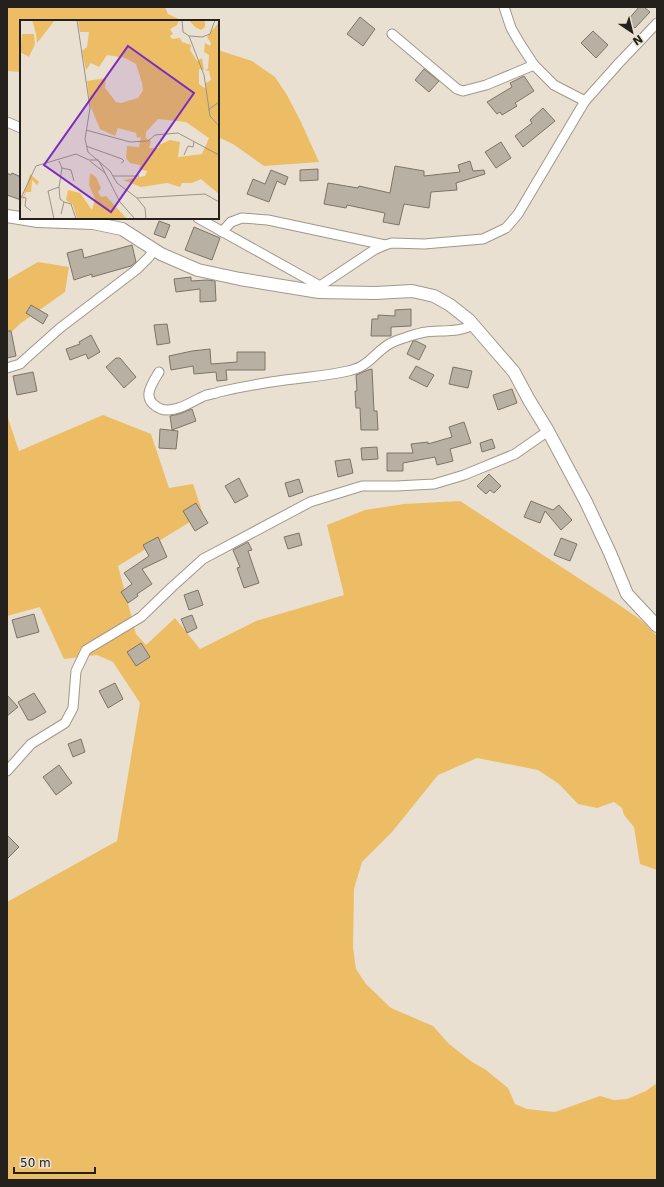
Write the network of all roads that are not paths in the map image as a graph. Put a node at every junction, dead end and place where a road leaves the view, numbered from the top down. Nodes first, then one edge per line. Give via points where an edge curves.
1 (504, 7) edge
2 (657, 23) edge
3 (392, 34) dead end
4 (534, 65) junction
5 (585, 101) junction
6 (7, 122) edge
7 (20, 128) edge
8 (7, 216) edge
9 (20, 218) edge
10 (26, 219) edge
11 (200, 219) edge
12 (222, 232) junction
13 (385, 245) junction
14 (154, 250) junction
15 (320, 289) junction
16 (473, 324) junction
17 (7, 368) edge
18 (159, 372) dead end
19 (548, 431) junction
20 (657, 626) edge
21 (7, 770) edge

1 - 4 street via 511,28
2 - 5 street
3 - 4 street via 463,91 486,85
4 - 5 street via 554,85
5 - 13 street via 518,214 506,228 483,239
6 - 7 street
8 - 9 street
10 - 14 street via 94,223 122,229
11 - 12 street
12 - 13 street via 231,222 242,218 268,220
12 - 15 street
13 - 15 street via 374,250
14 - 15 street via 198,270 240,279
14 - 17 street via 136,270 60,328 23,362
15 - 16 street via 375,293 412,291 427,294 450,304
16 - 18 street via 463,329 425,332 390,343 360,367 348,371 230,390 206,396 177,408 163,409 150,400 148,393
16 - 19 street via 514,372
19 - 20 street via 586,502 627,594
19 - 21 street via 515,454 434,484 362,486 310,502 203,559 141,617 86,650 76,671 73,708 65,723 31,744

